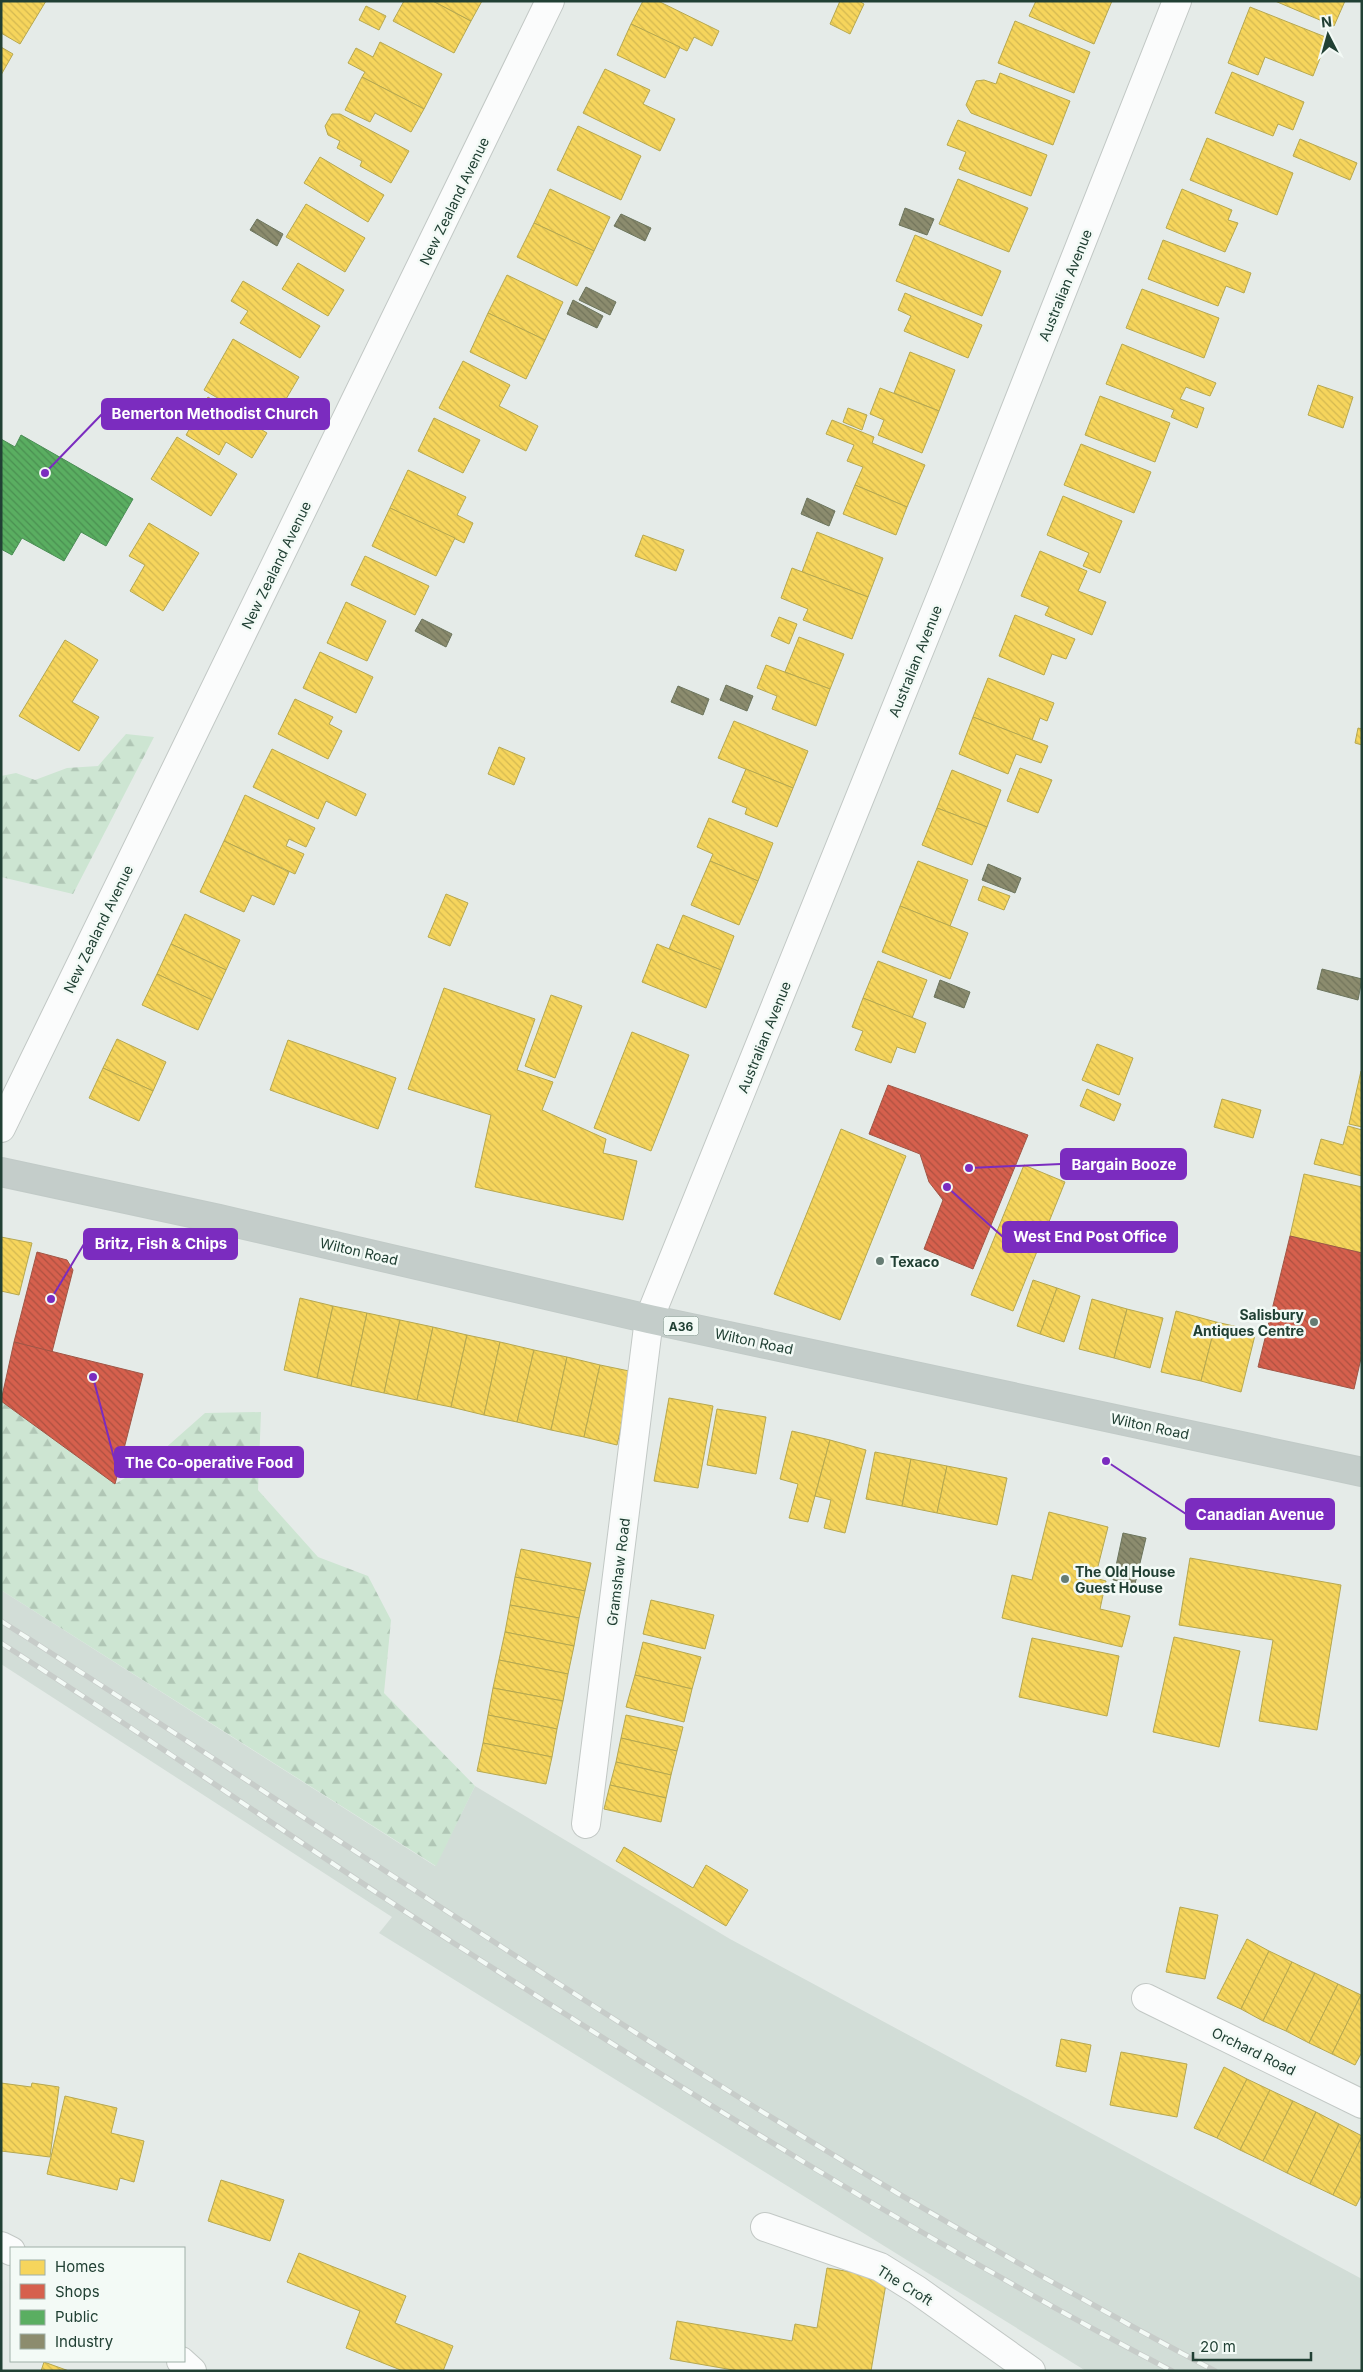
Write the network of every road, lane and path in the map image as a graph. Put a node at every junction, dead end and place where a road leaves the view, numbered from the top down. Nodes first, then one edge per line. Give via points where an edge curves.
1 (550, 1) edge
2 (1177, 1) edge
3 (1, 1128) edge
4 (1, 1172) edge
5 (649, 1319) junction
6 (1362, 1472) edge
7 (586, 1824) dead end
8 (1146, 1998) dead end
9 (1362, 2104) edge
10 (765, 2227) dead end
11 (182, 2362) edge
12 (192, 2371) edge
13 (1032, 2371) edge

1 - 3 street, New Zealand Avenue
2 - 5 street, Australian Avenue via 950,575
4 - 5 highway, Wilton Road / A36
5 - 6 highway, Wilton Road / A36
5 - 7 street, Gramshaw Road
8 - 9 street, Orchard Road
10 - 13 street, The Croft via 880,2267
11 - 12 street

